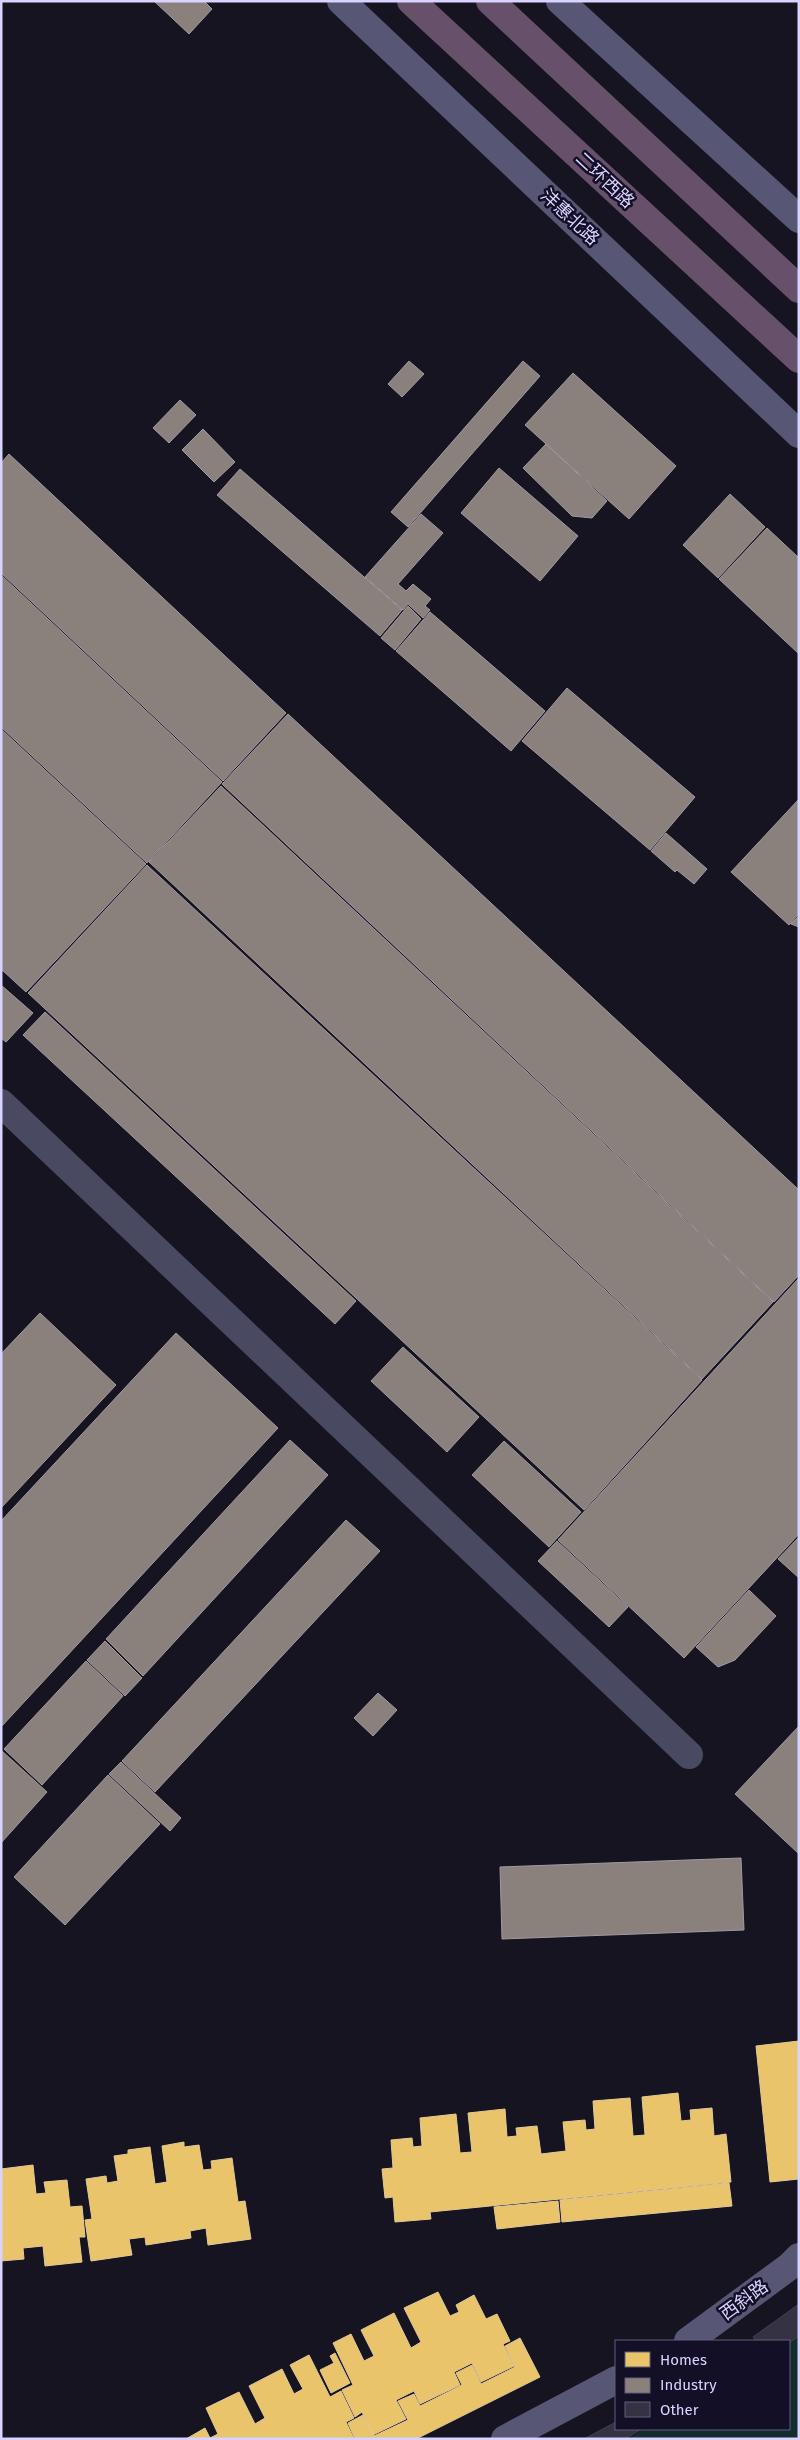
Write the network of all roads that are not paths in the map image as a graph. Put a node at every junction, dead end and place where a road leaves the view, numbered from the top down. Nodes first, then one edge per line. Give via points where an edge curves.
1 (341, 1) edge
2 (411, 1) edge
3 (490, 1) edge
4 (560, 1) edge
5 (799, 219) edge
6 (799, 289) edge
7 (799, 359) edge
8 (799, 434) edge
9 (1, 1103) edge
10 (689, 1755) dead end
11 (799, 2257) edge
12 (689, 2340) edge
13 (615, 2381) edge
14 (506, 2439) edge

1 - 8 main road, 沣惠北路
2 - 7 highway, 二环西路, bridge
3 - 6 highway
4 - 5 main road
9 - 10 street
11 - 12 main road, 西斜路
13 - 14 main road

